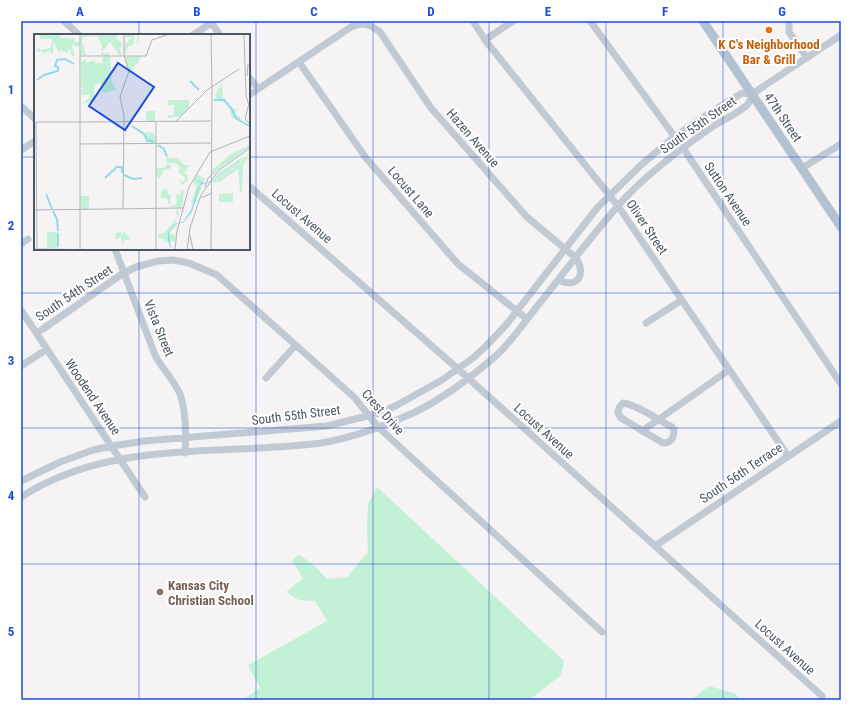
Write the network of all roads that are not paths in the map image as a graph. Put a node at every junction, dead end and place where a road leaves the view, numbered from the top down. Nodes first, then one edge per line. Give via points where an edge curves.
1 (65, 21) edge
2 (473, 21) edge
3 (513, 21) edge
4 (590, 21) edge
5 (703, 21) edge
6 (789, 21) edge
7 (212, 22) edge
8 (78, 34) edge
9 (194, 34) edge
10 (219, 34) edge
11 (841, 35) edge
12 (485, 40) junction
13 (807, 58) junction
14 (299, 62) junction
15 (250, 78) edge
16 (258, 89) junction
17 (250, 94) edge
18 (752, 94) junction
19 (21, 106) edge
20 (34, 118) edge
21 (674, 137) junction
22 (34, 142) edge
23 (841, 144) edge
24 (683, 148) junction
25 (21, 150) edge
26 (802, 168) junction
27 (250, 187) edge
28 (610, 195) junction
29 (618, 206) junction
30 (841, 227) edge
31 (28, 239) dead end
32 (21, 244) edge
33 (565, 249) junction
34 (115, 250) edge
35 (576, 258) junction
36 (124, 273) junction
37 (559, 280) junction
38 (682, 300) junction
39 (21, 310) edge
40 (516, 312) junction
41 (526, 319) junction
42 (646, 323) dead end
43 (36, 333) junction
44 (295, 346) junction
45 (46, 349) junction
46 (21, 366) edge
47 (458, 369) junction
48 (729, 370) junction
49 (266, 378) dead end
50 (468, 378) junction
51 (841, 384) edge
52 (369, 416) junction
53 (658, 420) junction
54 (841, 421) edge
55 (378, 428) junction
56 (642, 431) junction
57 (186, 438) junction
58 (112, 446) junction
59 (185, 453) junction
60 (788, 456) junction
61 (121, 458) junction
62 (21, 481) edge
63 (21, 497) edge
64 (145, 497) dead end
65 (655, 546) junction
66 (602, 632) dead end
67 (822, 696) dead end

1 - 8 street
2 - 12 street, Oliver Street
3 - 12 street
4 - 21 street, Sutton Avenue
5 - 18 main road, 47th Street
6 - 13 street via 789,32
7 - 9 street
7 - 10 street
11 - 13 street
12 - 28 street, Oliver Street
13 - 18 street
14 - 16 street
14 - 33 street, Hazen Avenue via 351,27 365,24 375,28 431,108 527,217
14 - 40 street, Locust Lane via 366,158 434,237 463,269
15 - 16 street
16 - 17 street
18 - 21 street, South 55th Street via 742,93
18 - 24 street, South 55th Street via 748,105
18 - 26 main road, 47th Street
19 - 20 street
21 - 24 street, Sutton Avenue
21 - 28 street, South 55th Street
22 - 25 street
23 - 26 street
24 - 29 street, South 55th Street
24 - 51 street, Sutton Avenue
26 - 30 main road, 47th Street
27 - 47 street, Locust Avenue
28 - 29 street, Oliver Street
28 - 33 street, South 55th Street
29 - 35 street, South 55th Street
29 - 38 street, Oliver Street
31 - 32 street
33 - 35 street, Hazen Avenue
33 - 40 street, South 55th Street
34 - 36 street, Vista Street
35 - 37 street, South 55th Street
35 - 37 street via 582,272 578,279 573,282
36 - 43 street, South 54th Street
36 - 44 street, Crest Drive via 144,264 173,260 205,269 218,275
36 - 57 street, Vista Street via 155,355 180,394
37 - 41 street, South 55th Street
38 - 42 street
38 - 48 street, Oliver Street
39 - 43 street, Woodend Avenue
40 - 41 street, Locust Lane
40 - 47 street, South 55th Street via 486,346
41 - 50 street, South 55th Street via 500,352
43 - 45 street, Woodend Avenue
44 - 49 street
44 - 52 street, Crest Drive via 354,397
45 - 46 street
45 - 58 street, Woodend Avenue
47 - 50 street, Locust Avenue
47 - 52 street, South 55th Street via 399,404
48 - 53 street
48 - 60 street, Oliver Street
50 - 55 street, South 55th Street via 456,388 414,412
50 - 65 street, Locust Avenue
52 - 55 street, Crest Drive
52 - 57 street, South 55th Street via 327,426
53 - 56 street
53 - 56 street via 674,429 672,440 663,443
53 - 56 street via 636,407 623,403 618,413 621,418
54 - 60 street, South 56th Terrace
55 - 59 street, South 55th Street via 320,443
55 - 66 street, Crest Drive
57 - 58 street, South 55th Street
57 - 59 street, Vista Street
58 - 61 street, Woodend Avenue
58 - 62 street, South 55th Street via 60,462
59 - 61 street, South 55th Street
60 - 65 street, South 56th Terrace
61 - 63 street, South 55th Street via 84,467 49,480
61 - 64 street, Woodend Avenue
65 - 67 street, Locust Avenue

